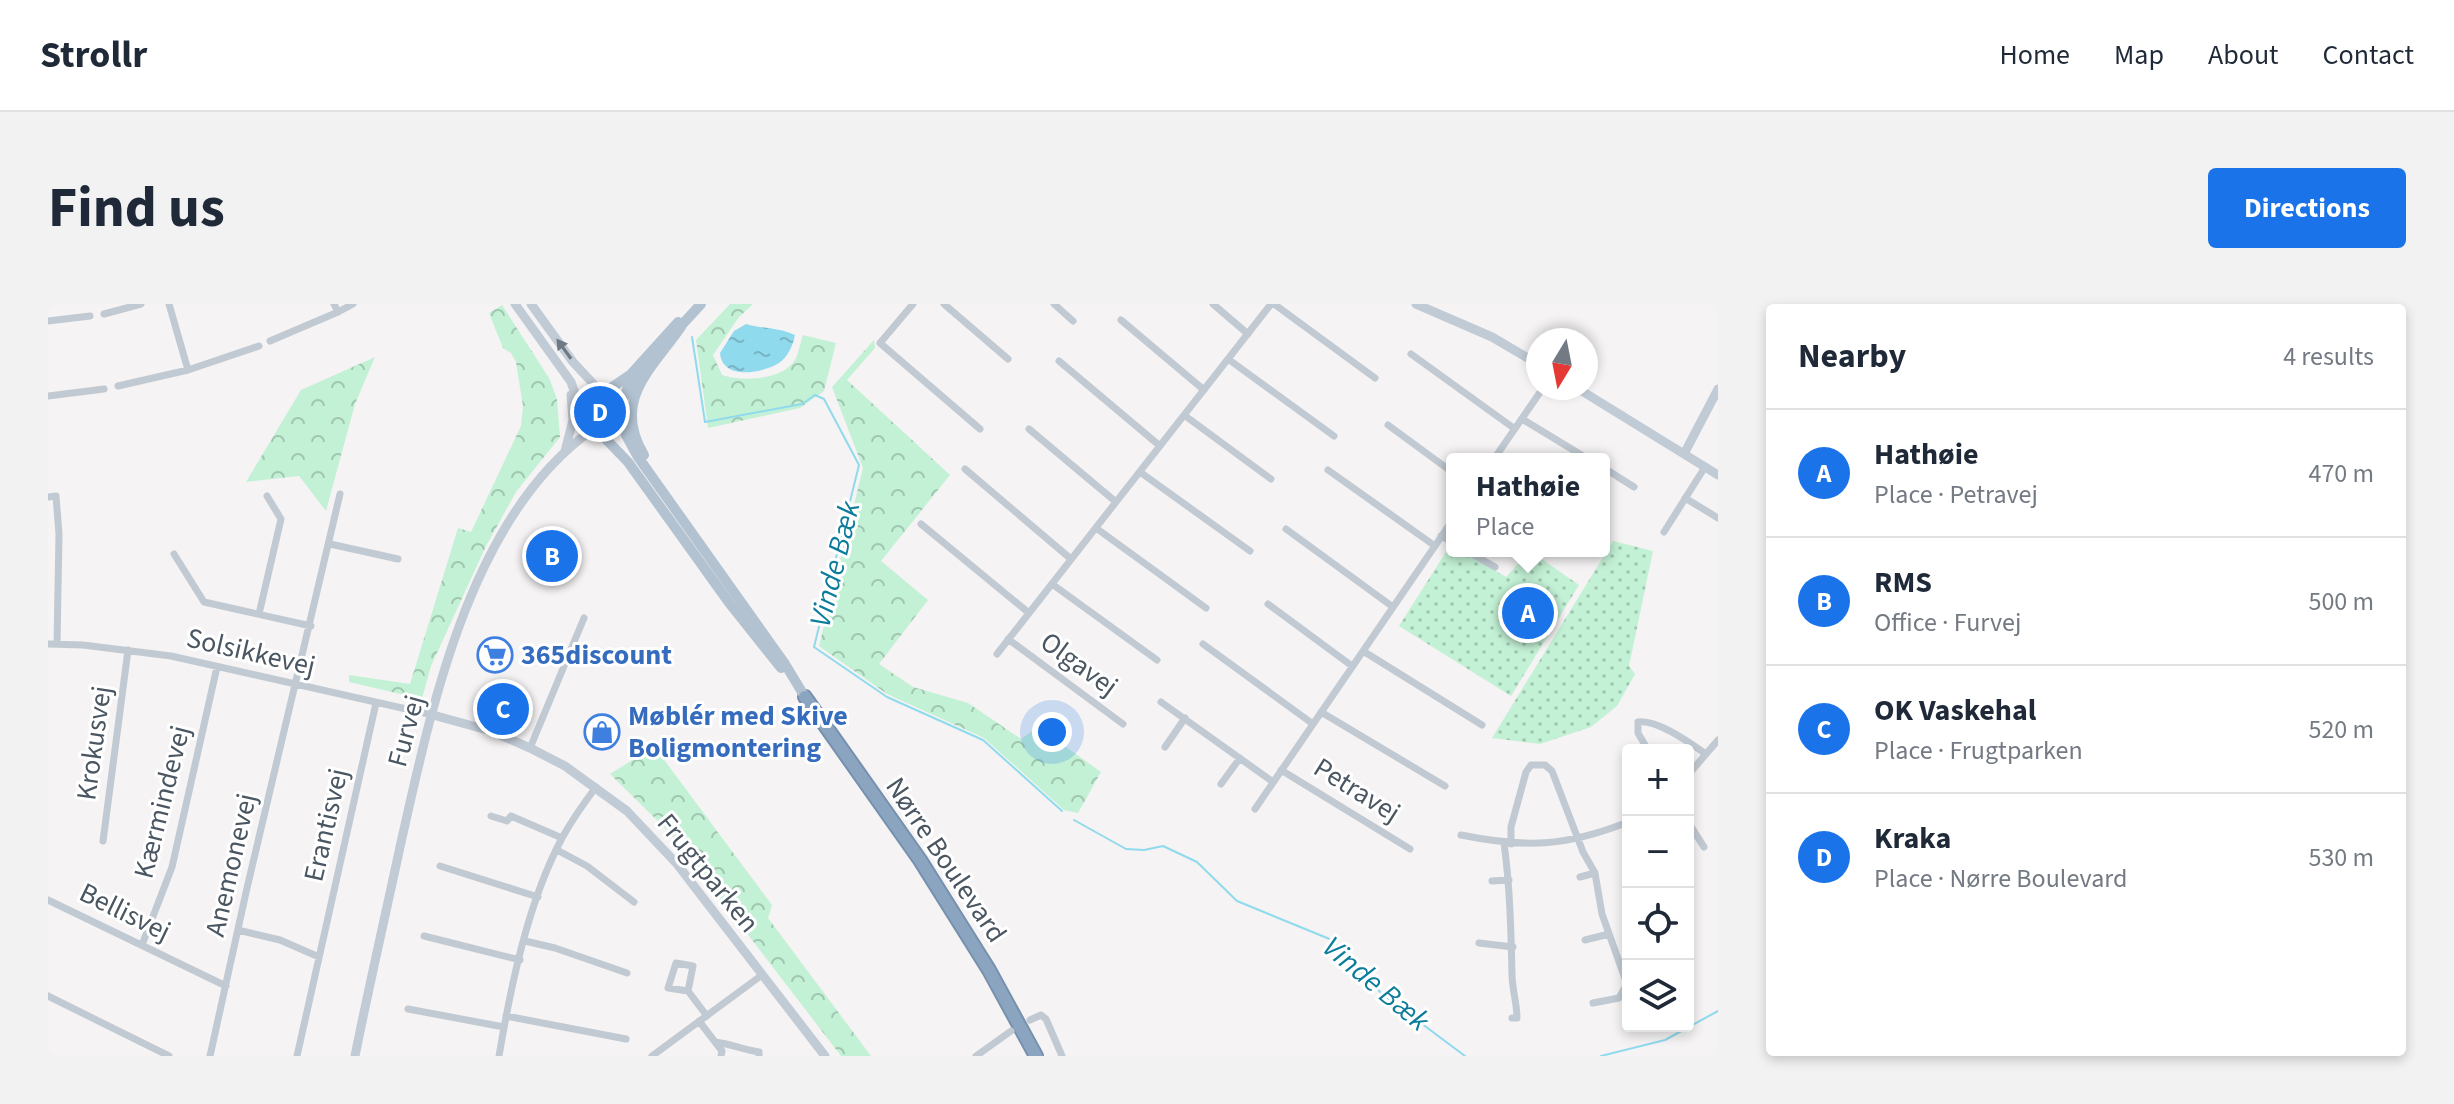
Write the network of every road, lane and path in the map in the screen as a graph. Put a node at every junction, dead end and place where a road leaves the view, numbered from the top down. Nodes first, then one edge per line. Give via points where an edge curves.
1 (141, 304) edge
2 (169, 304) edge
3 (334, 304) edge
4 (353, 304) edge
5 (515, 304) edge
6 (531, 304) edge
7 (693, 304) edge
8 (701, 304) edge
9 (913, 304) edge
10 (944, 304) edge
11 (1054, 304) edge
12 (1213, 304) edge
13 (1273, 304) edge
14 (1416, 304) edge
15 (338, 312) junction
16 (104, 314) dead end
17 (90, 316) dead end
18 (1121, 320) dead end
19 (48, 321) edge
20 (1073, 321) dead end
21 (681, 327) junction
22 (1248, 334) junction
23 (270, 341) dead end
24 (259, 346) dead end
25 (1411, 354) dead end
26 (1526, 357) edge
27 (1008, 359) dead end
28 (1228, 359) junction
29 (1059, 361) dead end
30 (563, 368) junction
31 (188, 370) junction
32 (1375, 378) dead end
33 (118, 386) dead end
34 (104, 389) dead end
35 (1718, 389) edge
36 (1204, 390) junction
37 (602, 392) junction
38 (48, 396) edge
39 (1535, 400) edge
40 (1596, 400) edge
41 (580, 412) junction
42 (620, 412) junction
43 (1184, 415) junction
44 (1522, 419) junction
45 (1388, 425) dead end
46 (980, 429) dead end
47 (1029, 429) dead end
48 (1515, 429) junction
49 (595, 431) junction
50 (1334, 436) dead end
51 (1160, 446) junction
52 (567, 448) junction
53 (1498, 453) edge
54 (1578, 453) edge
55 (1684, 454) junction
56 (1705, 467) junction
57 (1446, 468) edge
58 (965, 469) dead end
59 (1328, 470) dead end
60 (1140, 472) junction
61 (1610, 472) edge
62 (1718, 475) edge
63 (1271, 479) dead end
64 (1634, 487) dead end
65 (340, 494) dead end
66 (66, 495) dead end
67 (267, 496) dead end
68 (52, 497) edge
69 (1685, 498) junction
70 (1116, 502) junction
71 (1718, 518) edge
72 (686, 524) junction
73 (921, 524) dead end
74 (1096, 528) junction
75 (1286, 529) dead end
76 (1446, 529) edge
77 (1664, 532) dead end
78 (1441, 536) junction
79 (1446, 539) edge
80 (330, 544) junction
81 (1435, 546) junction
82 (1250, 551) dead end
83 (174, 554) dead end
84 (1478, 557) edge
85 (398, 559) dead end
86 (1071, 559) junction
87 (1495, 567) dead end
88 (1052, 584) junction
89 (1268, 604) dead end
90 (1393, 607) junction
91 (1206, 608) dead end
92 (1029, 613) junction
93 (259, 614) junction
94 (584, 618) dead end
95 (311, 626) junction
96 (1008, 639) junction
97 (53, 644) edge
98 (1203, 644) dead end
99 (128, 650) junction
100 (1363, 651) junction
101 (997, 654) dead end
102 (1157, 660) dead end
103 (1352, 666) junction
104 (217, 667) junction
105 (296, 685) junction
106 (805, 697) junction
107 (1161, 702) dead end
108 (376, 703) junction
109 (1321, 712) junction
110 (433, 715) junction
111 (1185, 718) junction
112 (1123, 724) dead end
113 (1313, 724) junction
114 (1482, 725) dead end
115 (1718, 740) edge
116 (1644, 744) edge
117 (1692, 744) edge
118 (1694, 746) edge
119 (1165, 747) dead end
120 (530, 748) junction
121 (1706, 754) junction
122 (1240, 758) junction
123 (1694, 768) edge
124 (1281, 770) junction
125 (1273, 782) junction
126 (1221, 784) dead end
127 (1445, 786) dead end
128 (596, 787) junction
129 (1255, 809) dead end
130 (491, 816) dead end
131 (1622, 824) edge
132 (1694, 831) edge
133 (1461, 835) dead end
134 (562, 838) junction
135 (1578, 839) junction
136 (103, 841) dead end
137 (1508, 844) junction
138 (1704, 847) dead end
139 (1410, 849) dead end
140 (557, 850) junction
141 (440, 866) dead end
142 (1595, 873) junction
143 (1580, 877) dead end
144 (1509, 880) junction
145 (1492, 881) dead end
146 (538, 897) junction
147 (48, 900) edge
148 (634, 902) dead end
149 (238, 930) junction
150 (1609, 934) junction
151 (424, 936) dead end
152 (1585, 940) dead end
153 (525, 941) junction
154 (1479, 943) dead end
155 (142, 945) junction
156 (1513, 947) junction
157 (319, 957) junction
158 (520, 960) junction
159 (627, 973) dead end
160 (762, 975) junction
161 (226, 986) junction
162 (688, 991) junction
163 (48, 996) edge
164 (1593, 1003) dead end
165 (408, 1009) dead end
166 (506, 1016) junction
167 (707, 1016) junction
168 (1512, 1018) dead end
169 (1030, 1020) dead end
170 (699, 1021) junction
171 (504, 1027) junction
172 (1011, 1031) dead end
173 (626, 1039) dead end
174 (715, 1042) junction
175 (169, 1056) edge
176 (210, 1056) edge
177 (297, 1056) edge
178 (355, 1056) edge
179 (499, 1056) edge
180 (652, 1056) edge
181 (721, 1056) edge
182 (759, 1056) edge
183 (825, 1056) edge
184 (976, 1056) edge
185 (1036, 1056) edge
186 (1062, 1056) edge

1 - 16 street
2 - 31 street
3 - 15 street
4 - 15 street
5 - 30 street
37 -> 6 street
7 - 37 main road via 630,375
8 - 21 main road
9 - 46 street via 880,343
10 - 27 street
11 - 20 street
12 - 22 street
13 - 22 street, Olgavej
13 - 32 street, Olgavej
14 - 26 street
15 - 23 street
17 - 19 street
18 - 36 street
21 - 42 main road via 639,370
21 - 72 main road via 642,378 632,412 642,452
22 - 28 street, Olgavej
24 - 31 street
25 - 48 street
28 - 36 street, Olgavej
28 - 50 street
29 - 51 street
30 - 41 street
30 - 52 street via 574,411
31 - 33 street
34 - 38 street
35 - 55 street
36 - 43 street, Olgavej
37 - 41 main road via 589,394
37 - 42 main road via 615,398
39 - 44 street
40 - 55 street
41 - 49 main road via 582,421
41 - 52 street, Furvej
42 - 49 main road via 615,425
42 - 72 main road, Nørre Boulevard via 631,446
43 - 51 street, Olgavej
43 - 63 street
44 - 48 street
44 - 54 street
45 - 57 street
47 - 70 street
48 - 53 street
49 - 52 street, Furvej
49 - 106 main road, Nørre Boulevard via 628,462
51 - 60 street, Olgavej
52 - 110 street, Furvej via 514,514 488,559 463,616
55 - 56 street
56 - 62 street
56 - 69 street
58 - 86 street
59 - 81 street
60 - 70 street, Olgavej
60 - 82 street
61 - 64 street
65 - 80 street, Anemonevej
66 - 68 street, Solsikkevej
67 - 93 street via 281,519
68 - 97 street, Solsikkevej via 59,534
69 - 71 street
69 - 77 street
70 - 74 street, Olgavej
72 - 106 main road, Nørre Boulevard
73 - 92 street, Olgavej
74 - 86 street, Olgavej
74 - 91 street
75 - 90 street
76 - 78 street, Petravej
78 - 79 street
78 - 81 street, Petravej
80 - 85 street
80 - 95 street, Anemonevej
81 - 90 street, Petravej
83 - 93 street via 204,602
84 - 87 street
86 - 88 street, Olgavej
88 - 92 street, Olgavej
88 - 102 street, Olgavej
89 - 103 street
90 - 100 street, Petravej
92 - 96 street, Olgavej
93 - 95 street
94 - 120 street
95 - 105 street, Anemonevej
96 - 101 street, Olgavej
96 - 112 street, Olgavej
97 - 99 street, Solsikkevej
98 - 113 street, Petravej
99 - 104 street, Solsikkevej
99 - 136 street, Krokusvej
100 - 103 street, Petravej
100 - 114 street
103 - 109 street, Petravej
104 - 105 street, Solsikkevej
104 - 155 street, Kærmindevej via 172,867
105 - 108 street, Solsikkevej
105 - 149 street, Anemonevej
106 - 185 highway, Nørre Boulevard via 920,860
107 - 111 street, Petravej
108 - 110 street, Solsikkevej
108 - 157 street, Erantisvej
109 - 113 street, Petravej
109 - 127 street, Petravej
110 - 120 street, Frugtparken
110 - 178 street, Furvej
111 - 119 street
111 - 122 street, Petravej
113 - 124 street, Petravej
115 - 121 street
116 - 117 street via 1638,722 1648,721
118 - 121 street
120 - 128 street, Frugtparken
121 - 123 street
122 - 125 street, Petravej
122 - 126 street
124 - 125 street, Petravej
124 - 139 street, Petravej
125 - 129 street, Petravej
128 - 134 street
128 - 160 street, Frugtparken via 677,864
130 - 134 street via 507,821 511,816
131 - 135 street
132 - 138 street
133 - 137 street
134 - 140 street
135 - 137 street
135 - 137 street via 1552,771 1538,764 1526,772
135 - 142 street
137 - 144 street
140 - 146 street
140 - 148 street
141 - 146 street
142 - 143 street
142 - 150 street
144 - 145 street
144 - 156 street
146 - 153 street
147 - 155 street, Bellisvej
149 - 157 street
149 - 161 street, Anemonevej
150 - 152 street
150 - 164 street via 1627,984 1619,998
151 - 158 street
153 - 158 street
153 - 159 street
154 - 156 street
155 - 161 street, Bellisvej
156 - 168 street via 1517,1018
157 - 177 street, Erantisvej
158 - 166 street
160 - 167 street
160 - 183 street, Frugtparken
161 - 176 street, Anemonevej
162 - 162 street via 668,988 676,963 693,966
162 - 167 street
163 - 175 street
165 - 171 street
166 - 171 street
166 - 173 street
167 - 170 street
169 - 186 street via 1041,1015 1046,1019
170 - 174 street
170 - 180 street
171 - 179 street
172 - 184 street
174 - 181 street
174 - 182 street

